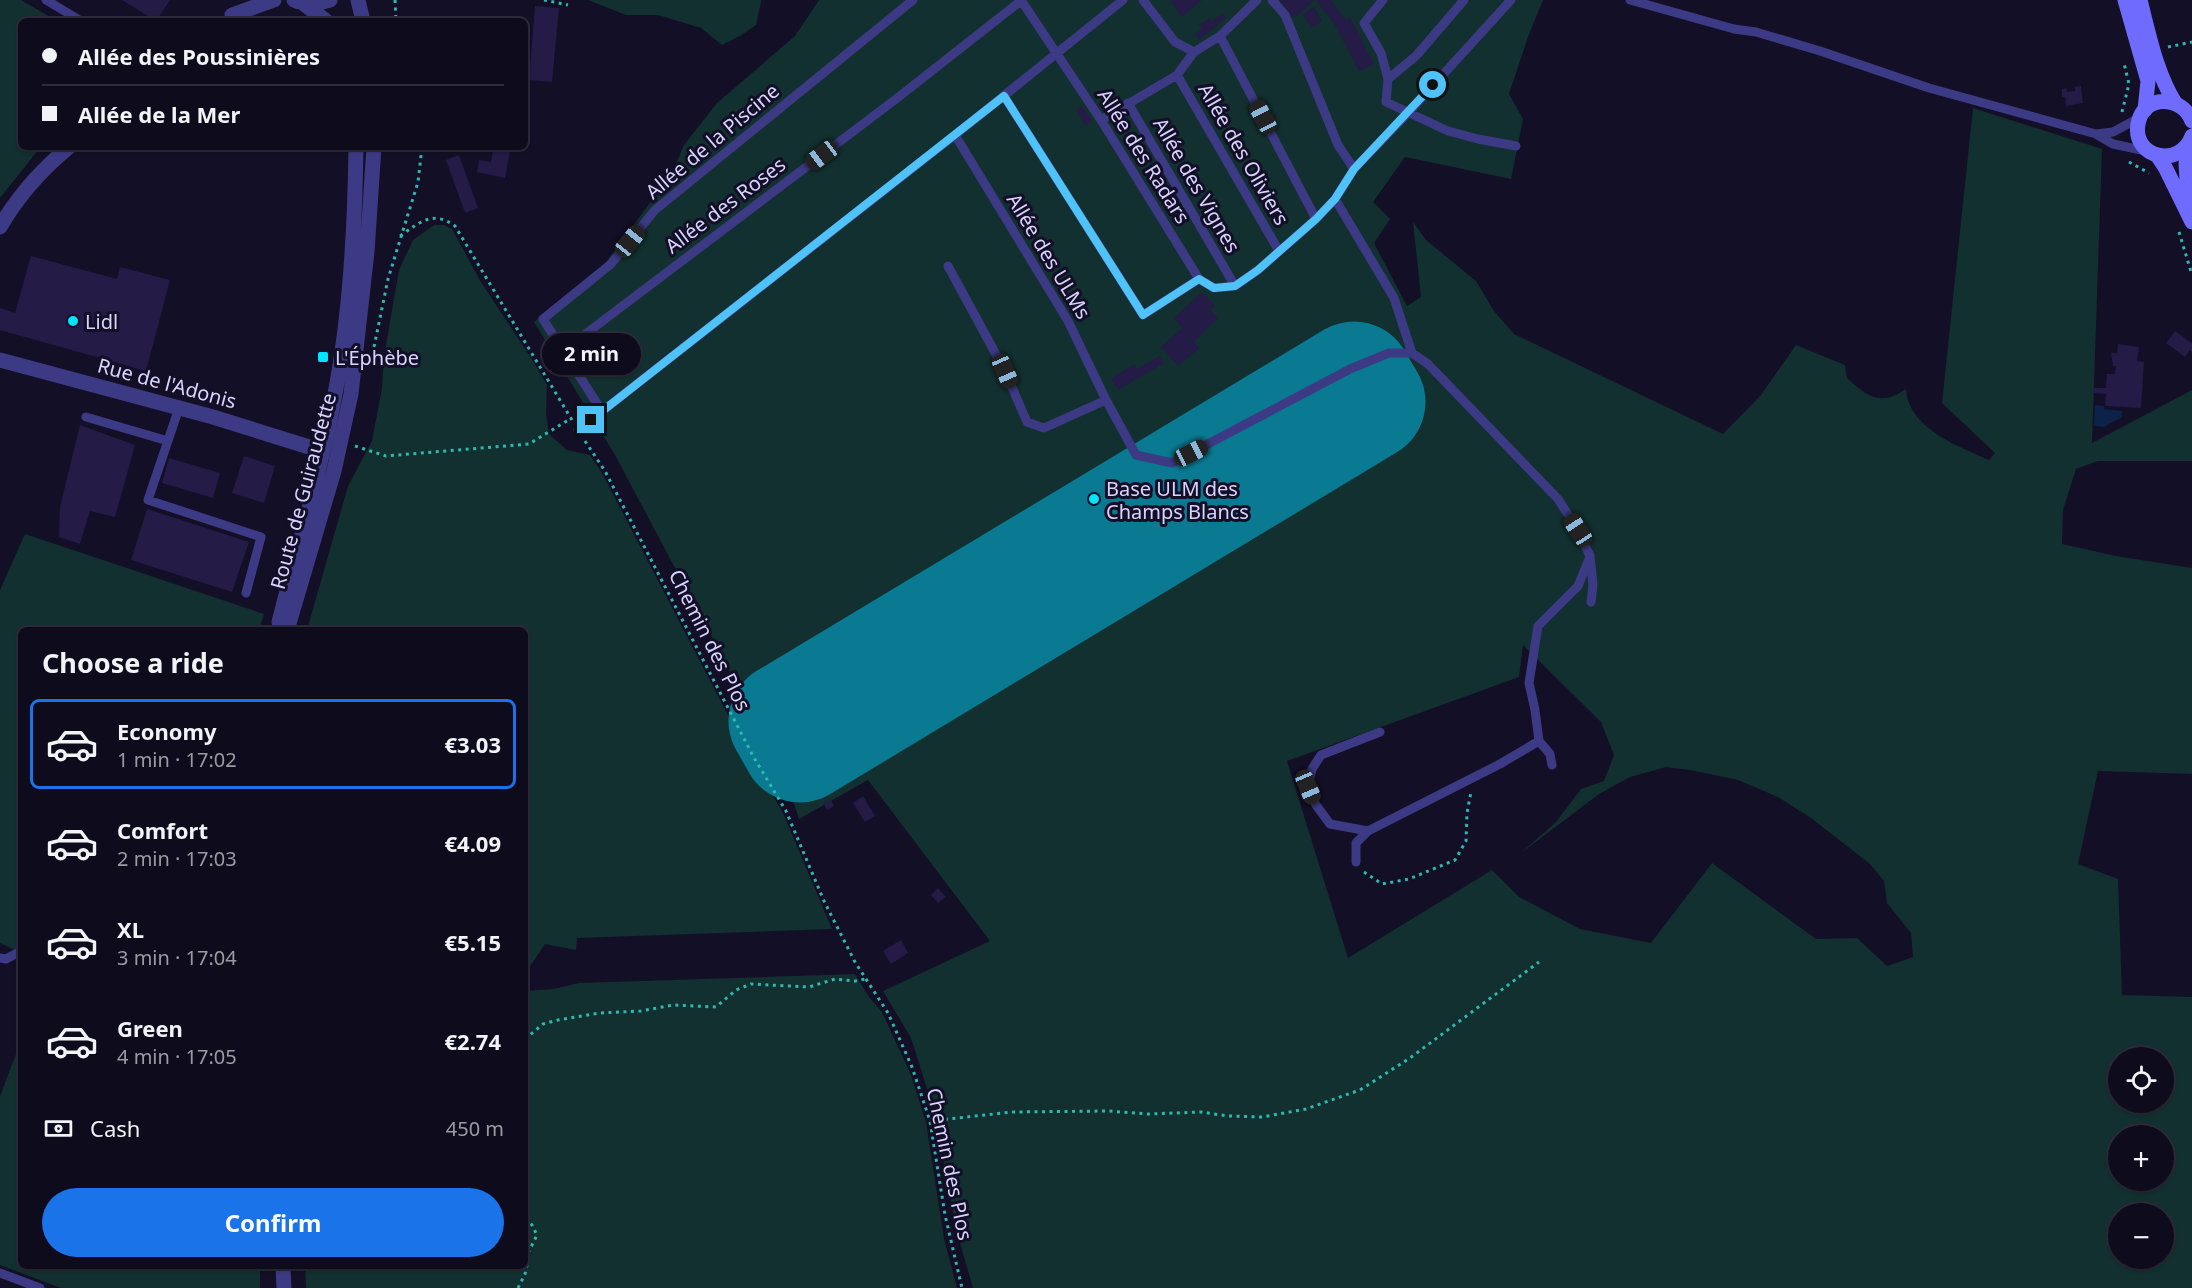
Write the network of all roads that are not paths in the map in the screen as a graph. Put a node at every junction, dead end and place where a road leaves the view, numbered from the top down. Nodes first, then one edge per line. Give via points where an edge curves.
1 (46, 0) edge
2 (243, 0) edge
3 (274, 0) edge
4 (330, 0) edge
5 (358, 0) edge
6 (913, 0) edge
7 (1022, 0) edge
8 (1123, 0) edge
9 (1143, 0) edge
10 (1257, 0) edge
11 (1272, 0) edge
12 (1383, 0) edge
13 (1464, 0) edge
14 (1511, 0) edge
15 (1630, 0) edge
16 (2125, 0) edge
17 (2140, 0) edge
18 (299, 2) edge
19 (76, 18) edge
20 (228, 18) edge
21 (322, 18) edge
22 (362, 18) edge
23 (1220, 36) junction
24 (1058, 52) junction
25 (1194, 52) junction
26 (1177, 75) junction
27 (1388, 79) junction
28 (1004, 96) junction
29 (1128, 103) junction
30 (2182, 103) edge
31 (1408, 113) junction
32 (2142, 114) junction
33 (1101, 120) junction
34 (2192, 121) edge
35 (2096, 134) junction
36 (955, 135) junction
37 (2190, 141) edge
38 (1516, 146) dead end
39 (66, 150) edge
40 (356, 150) edge
41 (374, 150) edge
42 (2153, 154) junction
43 (1354, 169) junction
44 (1335, 199) junction
45 (2191, 218) edge
46 (1316, 219) junction
47 (0, 227) edge
48 (1279, 251) junction
49 (948, 266) dead end
50 (1199, 279) junction
51 (1235, 286) junction
52 (563, 351) junction
53 (1412, 354) junction
54 (0, 360) edge
55 (1106, 400) junction
56 (179, 408) junction
57 (603, 413) junction
58 (86, 417) dead end
59 (578, 430) road end
60 (168, 441) junction
61 (322, 451) junction
62 (1590, 556) junction
63 (246, 593) dead end
64 (1591, 602) dead end
65 (278, 627) edge
66 (287, 627) edge
67 (287, 627) edge
68 (1380, 732) dead end
69 (1539, 741) junction
70 (1552, 765) dead end
71 (1368, 831) junction
72 (1356, 862) road end
73 (18, 953) edge
74 (0, 958) edge
75 (283, 1269) edge
76 (0, 1273) edge
77 (40, 1288) edge
78 (284, 1288) edge

1 - 19 lane
2 - 20 street
3 - 20 street
4 - 18 street
5 - 22 street
6 - 52 lane, Allée de la Piscine via 655,210 611,264 543,319
7 - 24 lane, Allée des Radars
7 - 52 lane, Allée des Roses
8 - 24 lane
9 - 25 lane via 1175,42
10 - 23 lane
11 - 43 lane via 1285,15 1338,145
12 - 27 lane via 1364,23 1381,53
13 - 27 lane via 1416,56
14 - 31 lane
15 - 35 lane via 1756,32 1929,88
16 - 32 main road via 2148,81
17 - 30 main road via 2160,73 2166,87
18 - 21 street
23 - 25 lane
23 - 46 lane
24 - 28 lane
24 - 33 lane, Allée des Radars
25 - 26 lane
26 - 29 lane
26 - 48 lane, Allée des Oliviers
27 - 31 lane via 1386,102
28 - 36 lane
28 - 50 lane via 1143,315
29 - 33 lane
29 - 51 lane, Allée des Vignes
30 - 32 main road via 2162,101 2150,105
30 - 34 main road
31 - 38 lane via 1448,131
31 - 43 lane
32 - 35 lane via 2113,132
32 - 42 main road via 2138,136
33 - 50 lane, Allée des Radars
35 - 42 lane via 2113,144
36 - 55 lane, Allée des ULMs via 1068,321
36 - 57 lane
37 - 42 main road via 2178,154
37 - 45 main road via 2186,164
39 - 47 street via 22,193
40 - 61 street, Route de Guiraudette via 343,350
41 - 67 street, Route de Guiraudette via 357,352 342,440
42 - 45 main road via 2165,167
43 - 44 lane
44 - 46 lane
44 - 53 lane via 1394,298
46 - 48 lane
48 - 51 lane
49 - 55 lane via 1005,371 1027,422 1044,428
50 - 51 lane via 1214,288
52 - 57 lane
53 - 55 lane, Allée des ULMs via 1389,354 1350,369 1172,463 1136,455
53 - 62 lane via 1428,364 1558,499
54 - 56 street, Rue de l'Adonis
56 - 60 lane
56 - 61 street, Rue de l'Adonis
57 - 59 lane
58 - 60 lane
60 - 63 lane via 148,500 261,537
61 - 65 street, Route de Guiraudette
61 - 66 street, Route de Guiraudette via 328,458
62 - 64 lane
62 - 69 lane via 1578,586 1538,626 1529,683
68 - 71 lane via 1321,755 1312,769 1308,787 1330,824
69 - 70 lane via 1550,754
69 - 71 lane
71 - 72 lane via 1356,843
73 - 74 lane
75 - 78 street
76 - 77 lane

